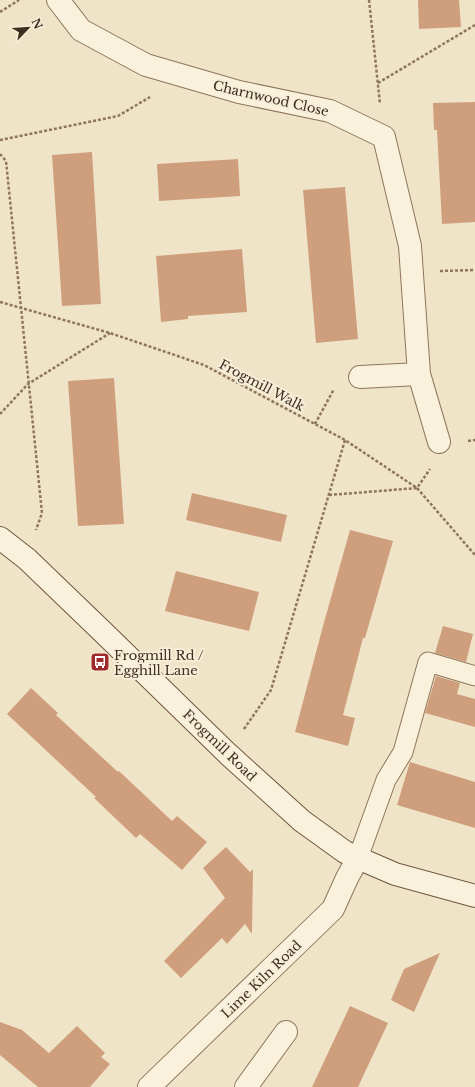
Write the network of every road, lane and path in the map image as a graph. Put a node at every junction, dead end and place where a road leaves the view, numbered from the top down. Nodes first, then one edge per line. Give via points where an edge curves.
1 (20, 0) edge
2 (58, 0) edge
3 (369, 0) edge
4 (0, 12) edge
5 (475, 25) edge
6 (184, 76) junction
7 (378, 83) junction
8 (384, 137) junction
9 (0, 140) edge
10 (0, 154) edge
11 (475, 270) edge
12 (411, 272) junction
13 (0, 302) edge
14 (21, 308) junction
15 (110, 332) junction
16 (419, 374) junction
17 (360, 377) joint
18 (28, 384) junction
19 (0, 414) edge
20 (314, 424) junction
21 (345, 440) junction
22 (439, 442) dead end
23 (416, 488) junction
24 (329, 495) junction
25 (0, 538) edge
26 (475, 555) edge
27 (27, 559) junction
28 (475, 676) edge
29 (228, 754) junction
30 (358, 858) junction
31 (475, 896) edge
32 (286, 1032) dead end
33 (149, 1087) edge
34 (246, 1087) edge

1 - 4 path
2 - 6 street, Charnwood Close via 81,30 146,65
3 - 7 path
5 - 7 path
6 - 8 street, Charnwood Close via 238,92 330,111
6 - 9 path via 118,116
7 - 8 path
8 - 12 street via 410,246
10 - 14 path via 6,161
11 - 12 path
12 - 16 street
13 - 14 path, Frogmill Walk
14 - 15 path, Frogmill Walk
14 - 18 path
15 - 18 path
15 - 20 path, Frogmill Walk via 204,365
16 - 17 street
16 - 22 street
17 - 20 path via 338,382
18 - 19 path
18 - 27 path via 42,513
20 - 21 path, Frogmill Walk
21 - 23 path, Frogmill Walk
21 - 24 path
23 - 24 path
23 - 26 path, Frogmill Walk
24 - 29 path via 271,690
25 - 27 street, Frogmill Road
27 - 29 street, Frogmill Road
28 - 30 lane via 428,662 403,752 386,780
29 - 30 street, Frogmill Road via 302,821 345,852
30 - 31 street, Frogmill Road via 395,874
30 - 33 street, Lime Kiln Road via 333,909
32 - 34 street

